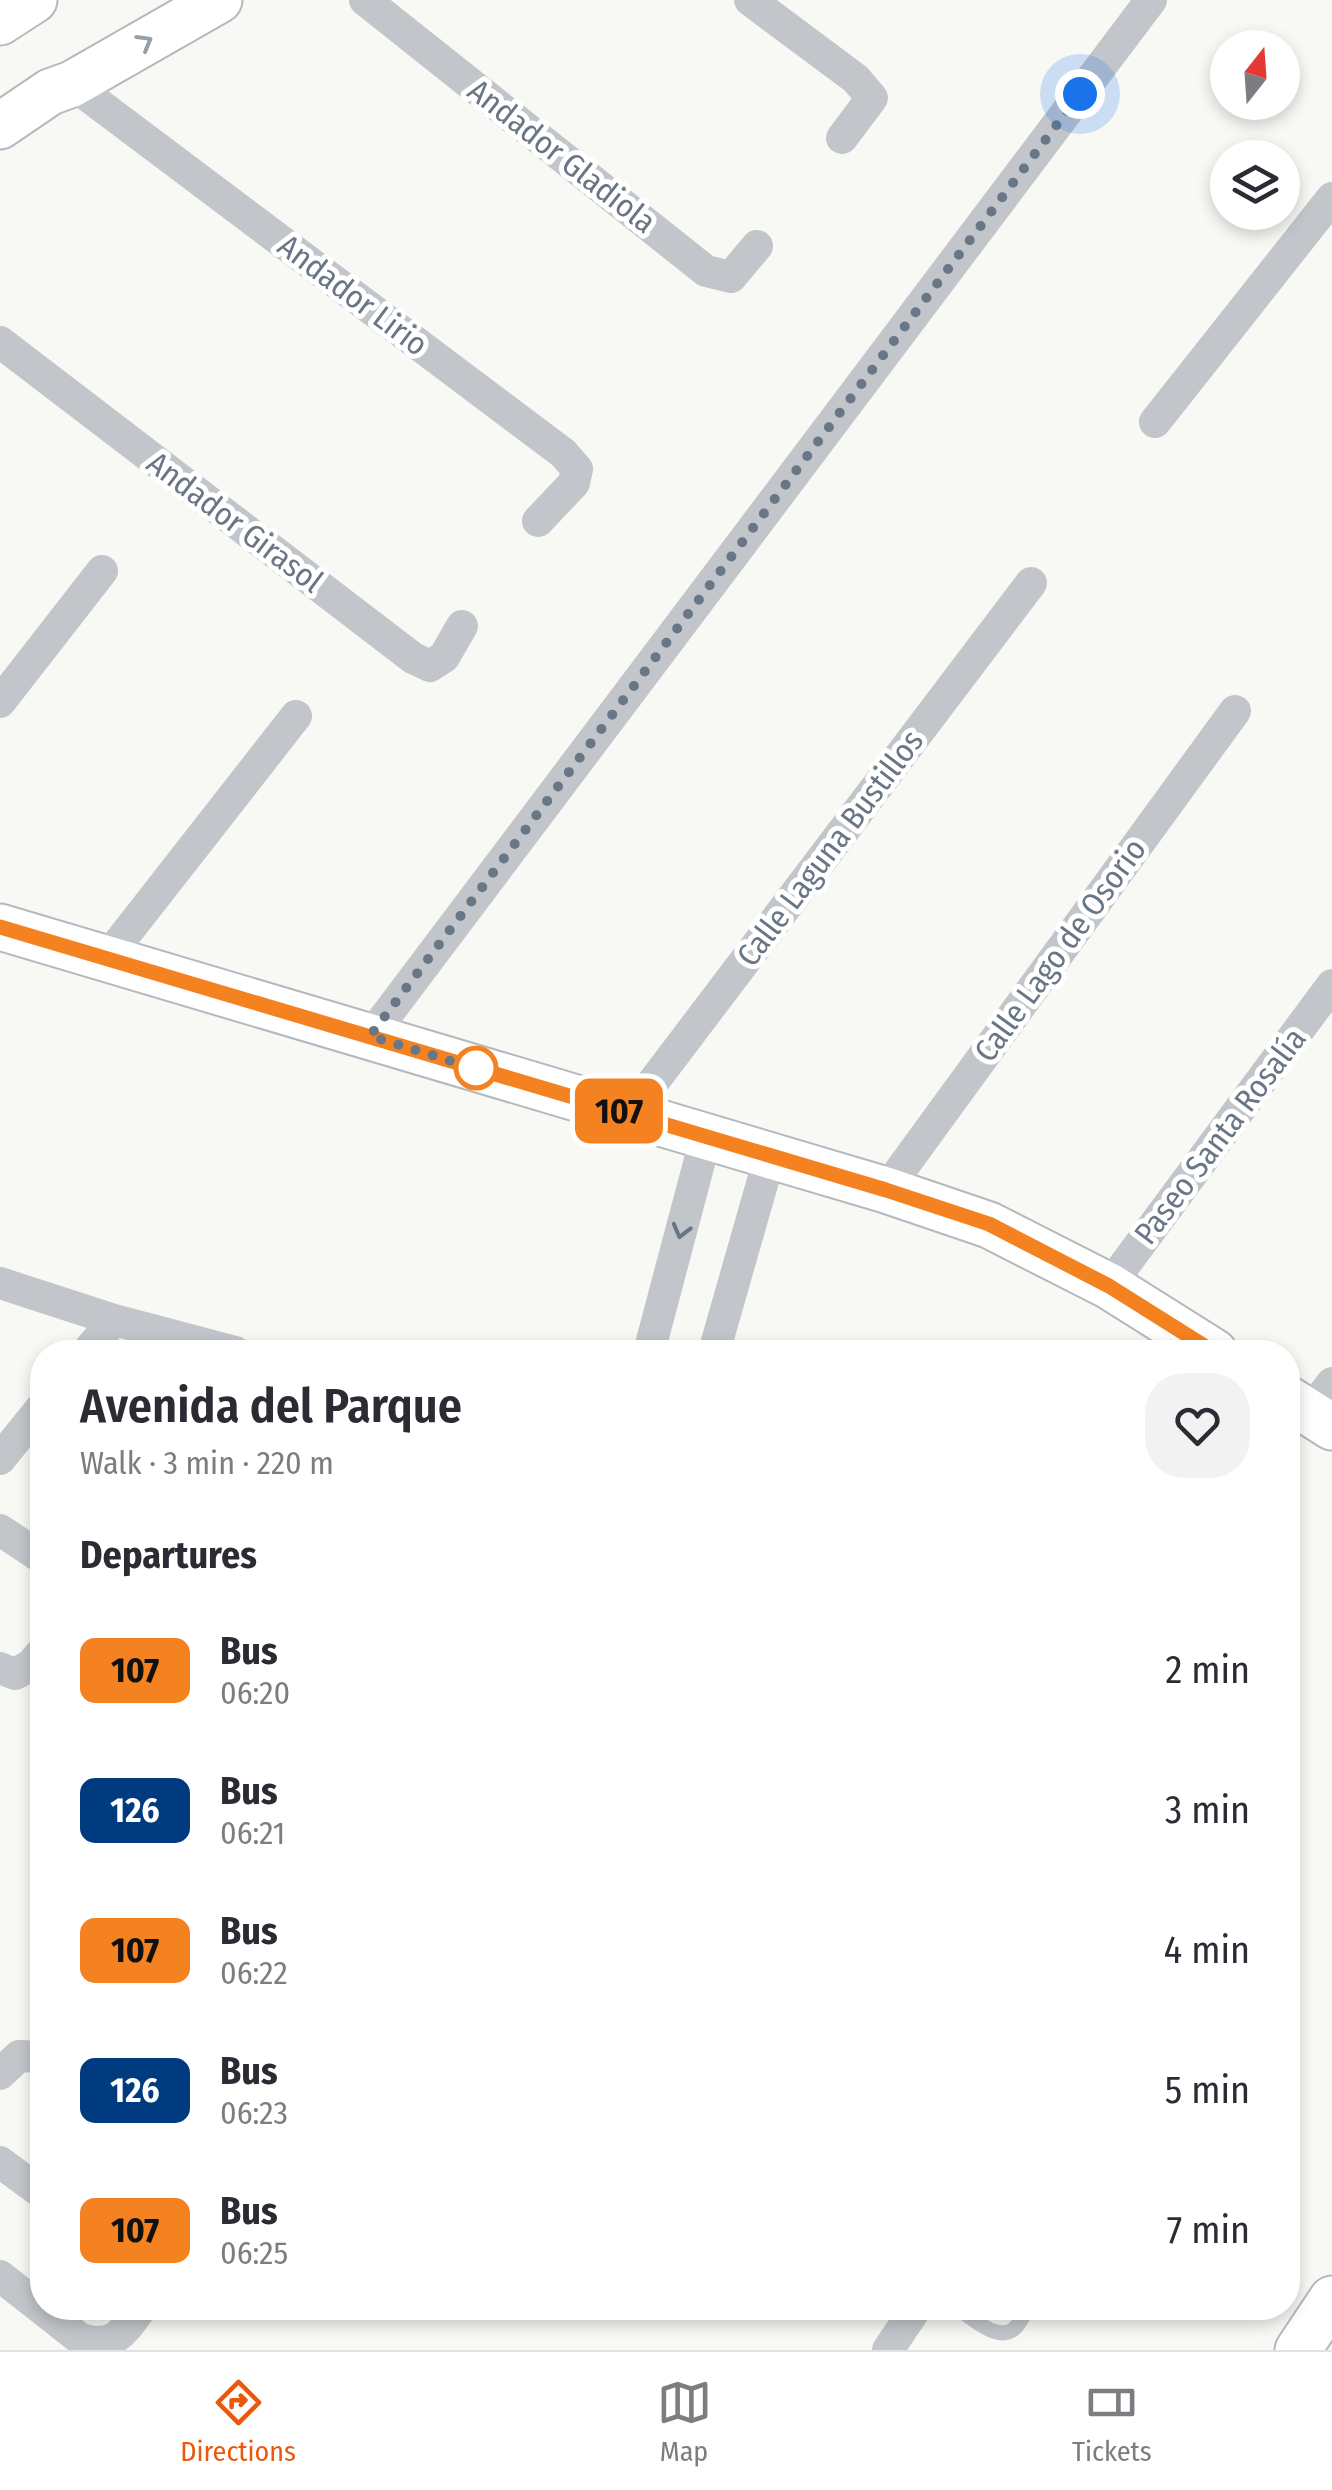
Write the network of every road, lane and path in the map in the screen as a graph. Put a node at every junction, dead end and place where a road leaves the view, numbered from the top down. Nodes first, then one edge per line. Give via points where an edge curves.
1 (34, 0) edge
2 (219, 0) edge
3 (365, 0) edge
4 (750, 0) edge
5 (1151, 0) edge
6 (0, 22) edge
7 (72, 84) junction
8 (0, 126) edge
9 (842, 138) dead end
10 (1332, 198) edge
11 (756, 246) dead end
12 (0, 342) edge
13 (1155, 422) dead end
14 (538, 521) dead end
15 (102, 570) dead end
16 (1031, 583) dead end
17 (462, 626) dead end
18 (0, 702) edge
19 (1235, 712) dead end
20 (296, 716) dead end
21 (0, 927) edge
22 (106, 959) junction
23 (1332, 986) edge
24 (370, 1036) junction
25 (628, 1114) junction
26 (706, 1137) junction
27 (770, 1156) junction
28 (886, 1190) junction
29 (0, 1283) edge
30 (1109, 1286) junction
31 (114, 1320) junction
32 (98, 1340) edge
33 (190, 1340) edge
34 (652, 1340) edge
35 (717, 1340) edge
36 (1195, 1340) edge
37 (30, 1422) edge
38 (0, 1459) edge
39 (0, 1530) edge
40 (30, 1550) edge
41 (30, 1666) edge
42 (0, 1668) edge
43 (30, 2056) edge
44 (0, 2074) edge
45 (0, 2162) edge
46 (30, 2184) edge
47 (3, 2285) edge
48 (1332, 2299) edge
49 (30, 2304) edge
50 (53, 2320) edge
51 (132, 2320) edge
52 (908, 2320) edge
53 (975, 2320) edge
54 (1020, 2320) edge
55 (888, 2350) edge
56 (1298, 2350) edge

1 - 6 street
7 -> 2 street
3 - 11 street, Andador Gladiola via 706,271 730,277
4 - 9 street via 872,98
5 - 24 street
7 - 8 street
7 - 14 street, Andador Lirio via 563,453 577,469 574,483
10 - 13 street
12 - 17 street, Andador Girasol via 414,658 430,666 444,657
15 - 18 street
16 - 25 street, Calle Laguna Bustillos
19 - 28 street, Calle Lago de Osorio
20 - 22 street
21 - 22 street
22 - 24 street
23 - 30 street, Paseo Santa Rosalía
24 - 25 street
25 - 26 street
26 - 27 street
26 -> 34 street
27 - 28 street
27 - 35 street
28 - 30 street via 989,1224
29 - 31 street
30 - 36 street
31 - 32 street
31 - 33 street
37 - 38 street
39 - 40 street
41 - 42 street via 15,1674
43 - 44 street via 19,2056
45 - 46 street
47 - 49 street
48 - 56 street
50 - 51 street via 79,2338 104,2344
52 - 55 street
53 - 54 lane via 1003,2333

